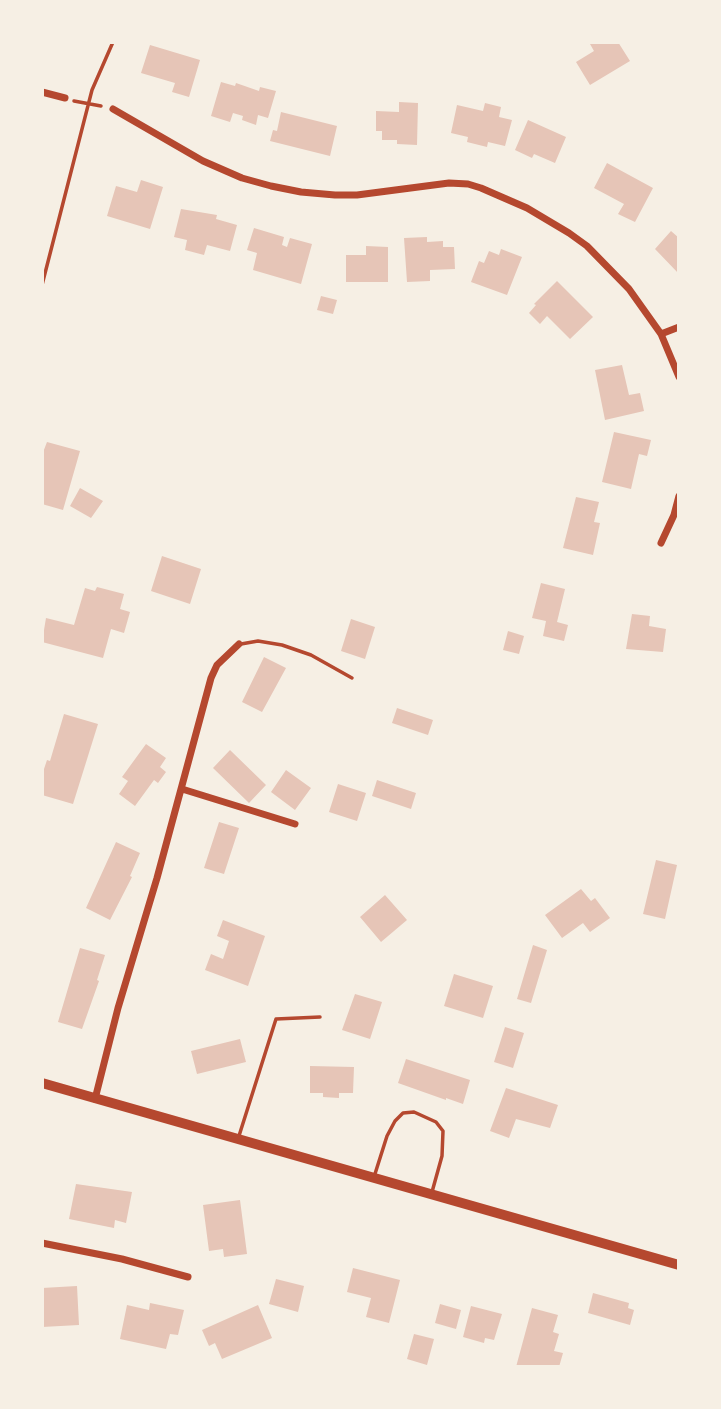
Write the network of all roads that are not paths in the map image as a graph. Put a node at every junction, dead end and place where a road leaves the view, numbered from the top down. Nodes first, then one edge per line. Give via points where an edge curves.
1 (42, 92) edge
2 (65, 99) road end
3 (113, 109) road end
4 (679, 327) edge
5 (661, 334) junction
6 (679, 377) edge
7 (679, 496) edge
8 (661, 543) dead end
9 (239, 644) joint
10 (352, 678) dead end
11 (182, 789) junction
12 (295, 824) dead end
13 (320, 1017) dead end
14 (42, 1083) edge
15 (95, 1099) junction
16 (237, 1140) junction
17 (374, 1178) junction
18 (432, 1195) junction
19 (42, 1244) edge
20 (679, 1265) edge
21 (188, 1277) dead end

1 - 2 street
3 - 5 street via 204,161 271,186 357,195 468,184 503,196 587,247 629,289
4 - 5 street
5 - 6 street
7 - 8 street
9 - 10 lane via 282,645
9 - 11 street via 217,665 211,678
11 - 12 street
11 - 15 street
13 - 16 lane via 276,1019
14 - 15 street
15 - 16 street
16 - 17 street
17 - 18 street
17 - 18 lane via 395,1121 403,1113 414,1112 436,1122 443,1131
18 - 20 street
19 - 21 street

